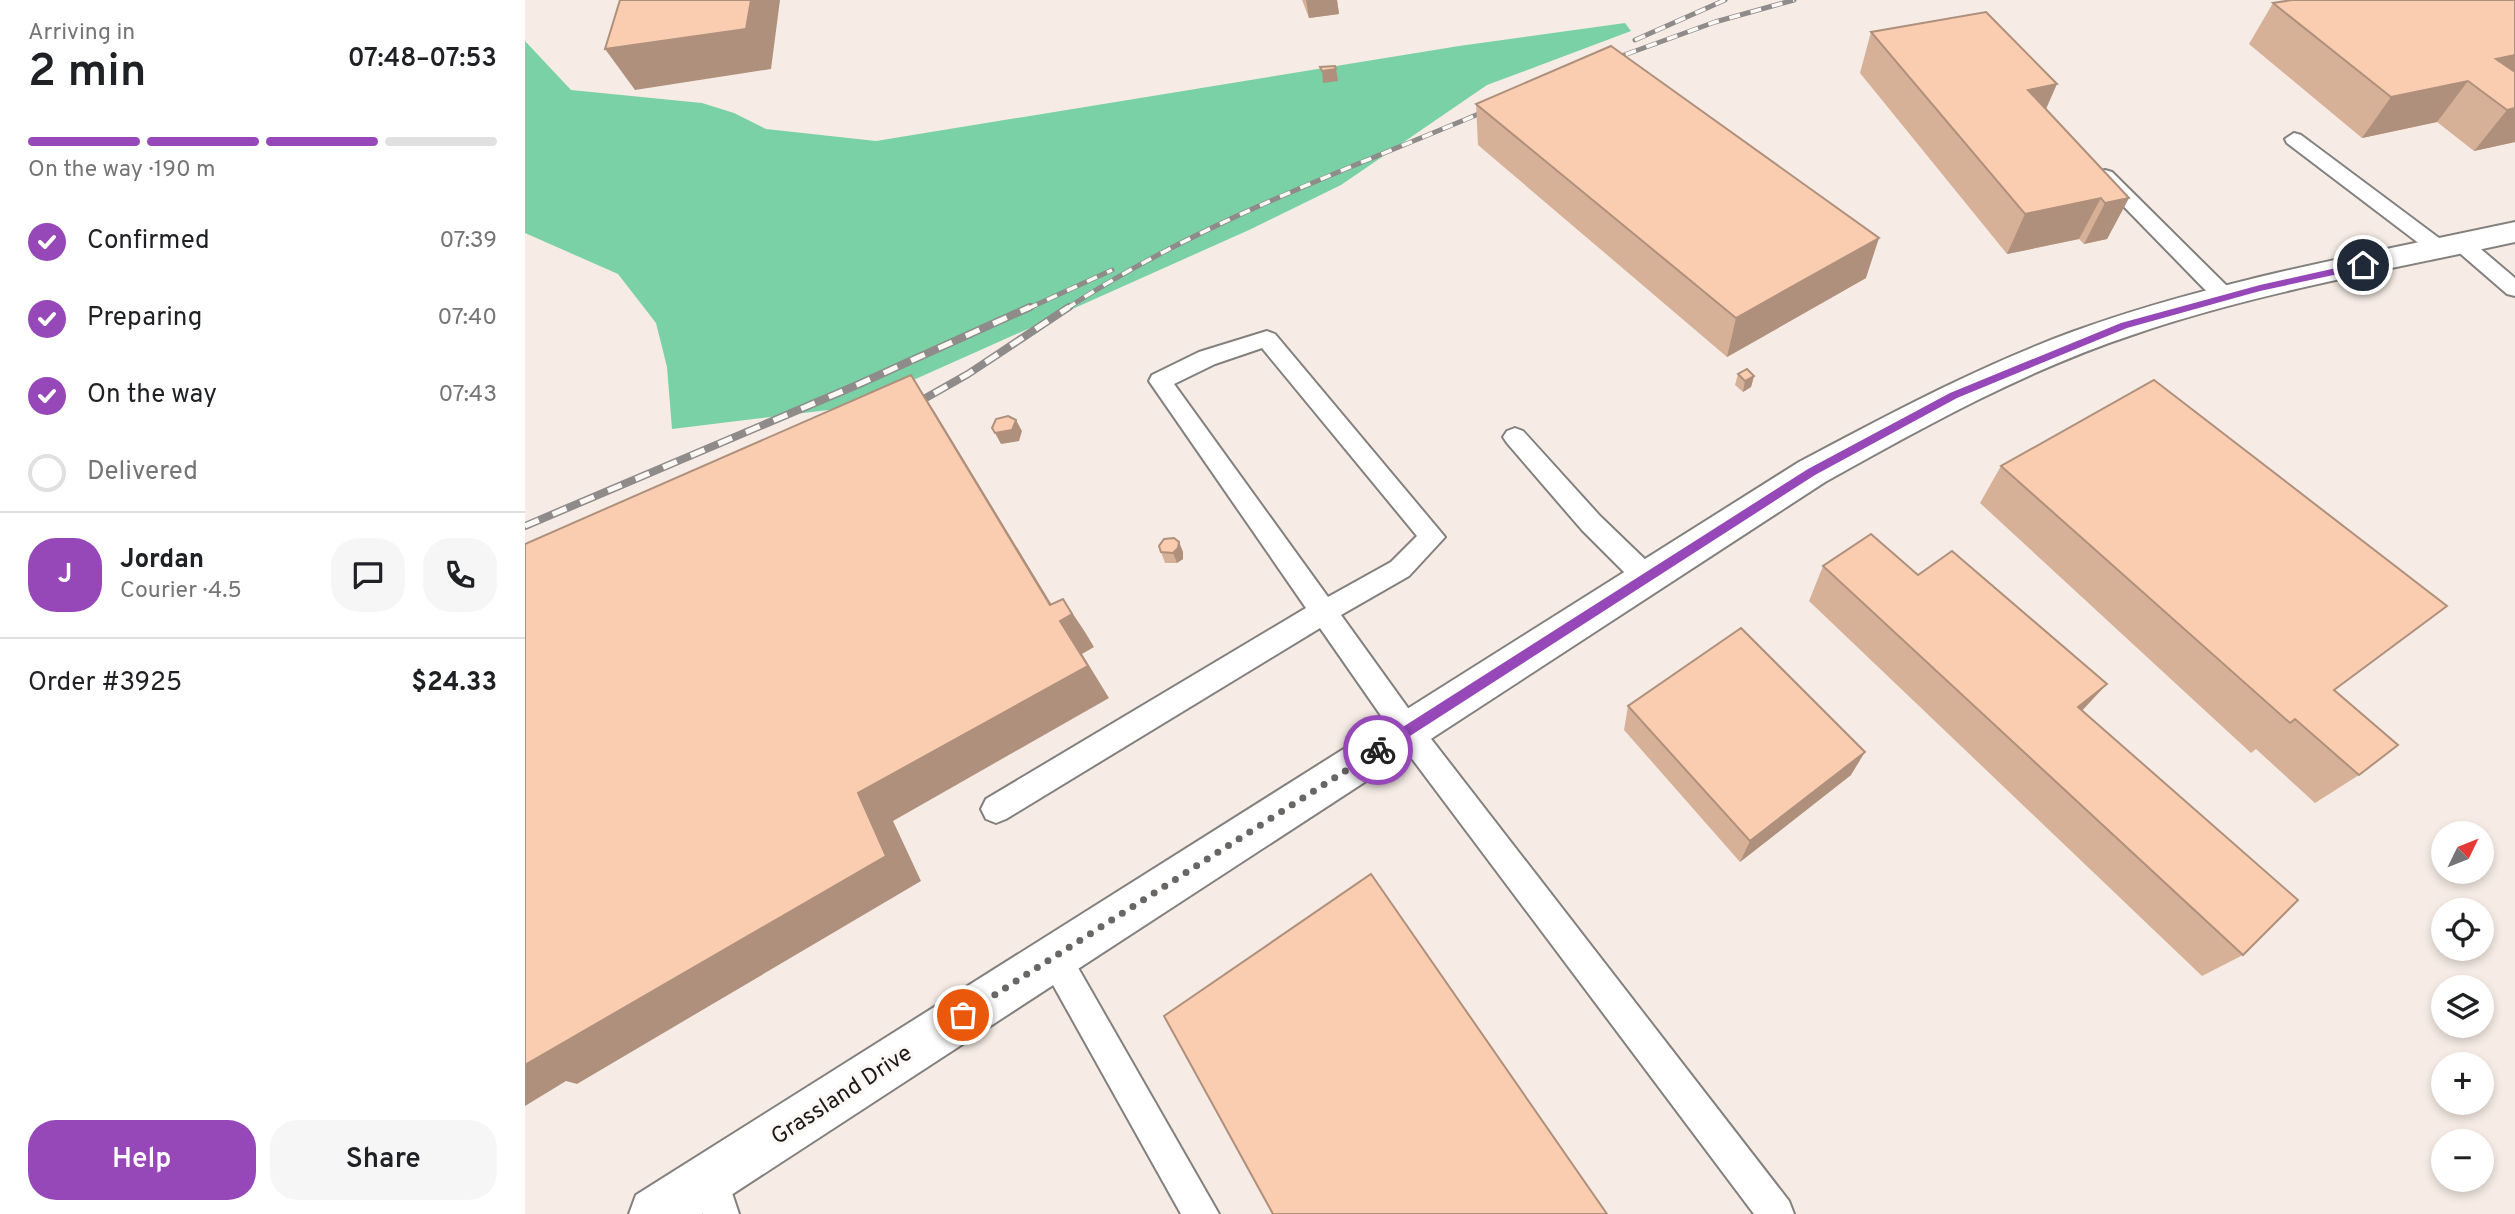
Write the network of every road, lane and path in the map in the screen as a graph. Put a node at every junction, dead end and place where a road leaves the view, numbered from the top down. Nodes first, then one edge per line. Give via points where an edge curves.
1 (2294, 139) dead end
2 (2093, 164) edge
3 (2515, 232) edge
4 (2451, 246) junction
5 (2515, 289) edge
6 (2225, 297) junction
7 (1515, 437) dead end
8 (1647, 578) junction
9 (1323, 612) junction
10 (1408, 731) junction
11 (996, 809) dead end
12 (1054, 956) junction
13 (716, 1196) edge
14 (655, 1214) edge
15 (1201, 1214) edge
16 (1776, 1214) edge

1 - 4 lane
2 - 6 lane
3 - 4 street, Grassland Drive
4 - 5 lane
4 - 6 street, Grassland Drive
6 - 8 street, Grassland Drive via 2124,325 1954,395 1812,472
7 - 8 lane
8 - 10 street, Grassland Drive
9 - 9 lane via 1284,557 1160,380 1207,358 1267,339 1432,537 1400,569
9 - 10 lane
9 - 11 lane
10 - 12 street, Grassland Drive
10 - 16 lane
12 - 13 street, Grassland Drive
12 - 15 lane
13 - 14 street, Grassland Drive

